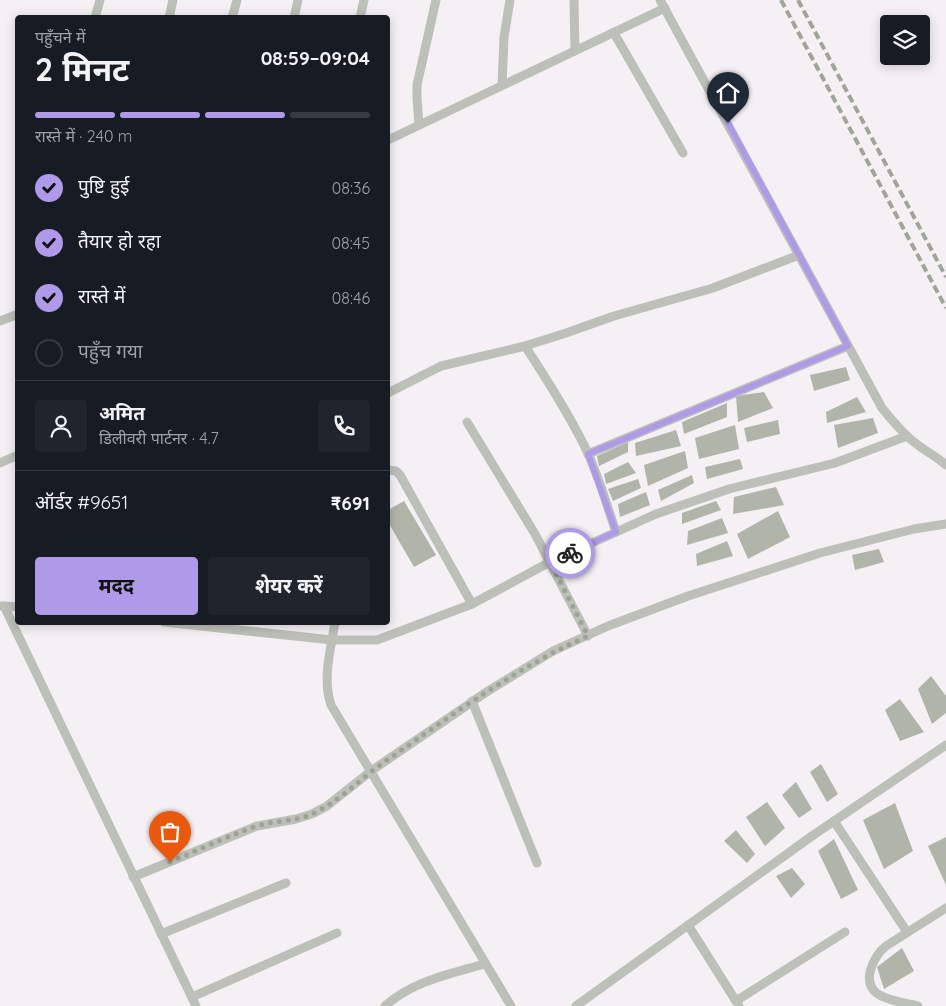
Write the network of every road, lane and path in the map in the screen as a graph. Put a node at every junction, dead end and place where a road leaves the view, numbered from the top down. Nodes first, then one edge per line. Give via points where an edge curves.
1 (100, 0) edge
2 (173, 0) edge
3 (237, 0) edge
4 (298, 0) edge
5 (364, 0) edge
6 (436, 0) edge
7 (510, 0) edge
8 (574, 0) edge
9 (663, 4) edge
10 (97, 15) edge
11 (170, 15) edge
12 (233, 15) edge
13 (295, 15) edge
14 (361, 15) edge
15 (614, 32) junction
16 (575, 51) junction
17 (502, 85) junction
18 (420, 125) junction
19 (390, 139) edge
20 (683, 153) dead end
21 (799, 255) junction
22 (15, 315) edge
23 (0, 321) edge
24 (525, 346) junction
25 (848, 346) junction
26 (390, 392) edge
27 (467, 422) dead end
28 (907, 436) junction
29 (588, 454) junction
30 (15, 456) edge
31 (0, 463) edge
32 (946, 465) edge
33 (390, 470) edge
34 (946, 524) edge
35 (616, 532) junction
36 (550, 562) junction
37 (472, 604) junction
38 (2, 606) edge
39 (15, 607) edge
40 (192, 625) edge
41 (334, 625) edge
42 (588, 636) junction
43 (332, 640) junction
44 (472, 701) junction
45 (946, 745) edge
46 (371, 771) junction
47 (834, 821) junction
48 (537, 863) dead end
49 (134, 878) junction
50 (286, 883) dead end
51 (946, 908) edge
52 (688, 925) junction
53 (845, 932) dead end
54 (907, 932) junction
55 (337, 933) dead end
56 (161, 934) junction
57 (484, 964) junction
58 (192, 996) junction
59 (737, 1003) edge
60 (196, 1006) edge
61 (385, 1006) edge
62 (511, 1006) edge
63 (576, 1006) edge
64 (918, 1006) edge

1 - 10 street
2 - 11 street
3 - 12 street
4 - 13 street
5 - 14 street
6 - 18 street via 418,85
7 - 17 street via 504,37
8 - 16 street
9 - 15 street
9 - 21 street
15 - 16 street
15 - 20 street
16 - 17 street
17 - 18 street
18 - 19 street
21 - 24 street via 713,288
21 - 25 street
22 - 23 street
24 - 26 street via 441,366
24 - 29 street via 568,414
25 - 28 street via 882,408
25 - 29 street
27 - 36 street
28 - 32 street
28 - 35 street via 835,463 729,489 656,514
29 - 35 street
30 - 31 street
33 - 37 street via 400,475
34 - 42 street via 820,553 688,596
35 - 36 street
36 - 37 street
36 - 42 street
37 - 43 street via 377,640
38 - 39 street
38 - 49 street
40 - 43 street
41 - 43 street
42 - 44 street via 553,651
43 - 46 street via 328,697
44 - 46 street
44 - 48 street
45 - 47 street
46 - 49 street via 312,814 257,826
46 - 57 street
47 - 52 street
47 - 54 street
49 - 56 street
50 - 56 street
51 - 54 street
52 - 59 street
52 - 63 street
53 - 59 street
54 - 64 street via 879,952 872,964 870,988 883,997
55 - 58 street
56 - 58 street
57 - 61 street via 428,980
57 - 62 street
58 - 60 street

